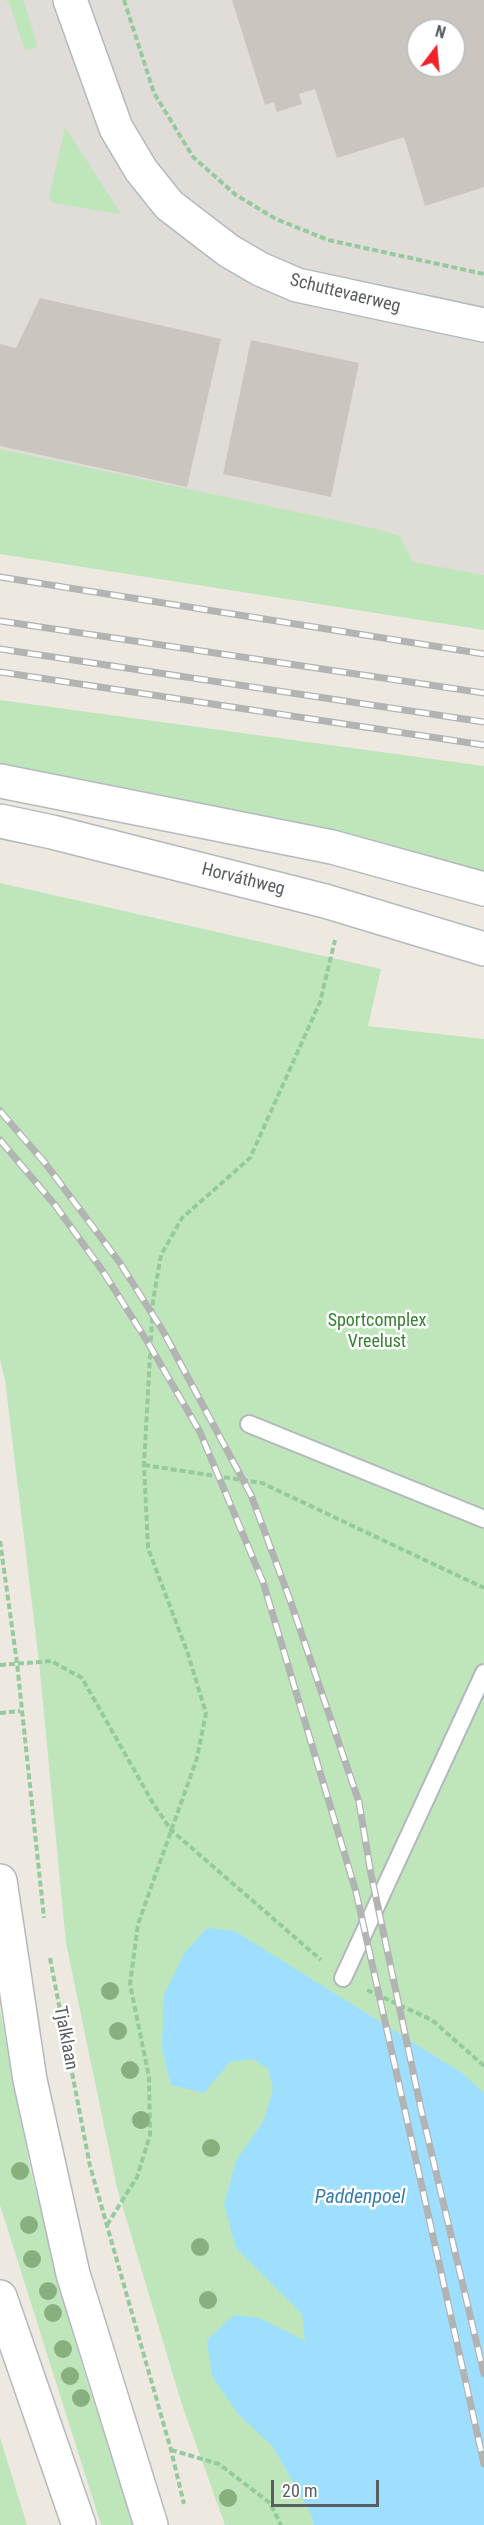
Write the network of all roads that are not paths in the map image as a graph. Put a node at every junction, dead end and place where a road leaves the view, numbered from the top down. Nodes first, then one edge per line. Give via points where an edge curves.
1 (70, 0) edge
2 (484, 325) edge
3 (0, 781) edge
4 (0, 822) edge
5 (484, 889) edge
6 (484, 949) edge
7 (249, 1424) dead end
8 (484, 1519) edge
9 (484, 1672) edge
10 (0, 1881) edge
11 (343, 1978) road end
12 (0, 2297) edge
13 (79, 2525) edge
14 (151, 2525) edge

1 - 2 main road, Schuttevaerweg via 116,128 141,170 169,205 229,251 297,285
3 - 5 main road via 332,847
4 - 6 main road, Horváthweg via 325,901
7 - 8 lane
9 - 11 lane
10 - 14 main road via 30,2080 73,2274
12 - 13 main road

